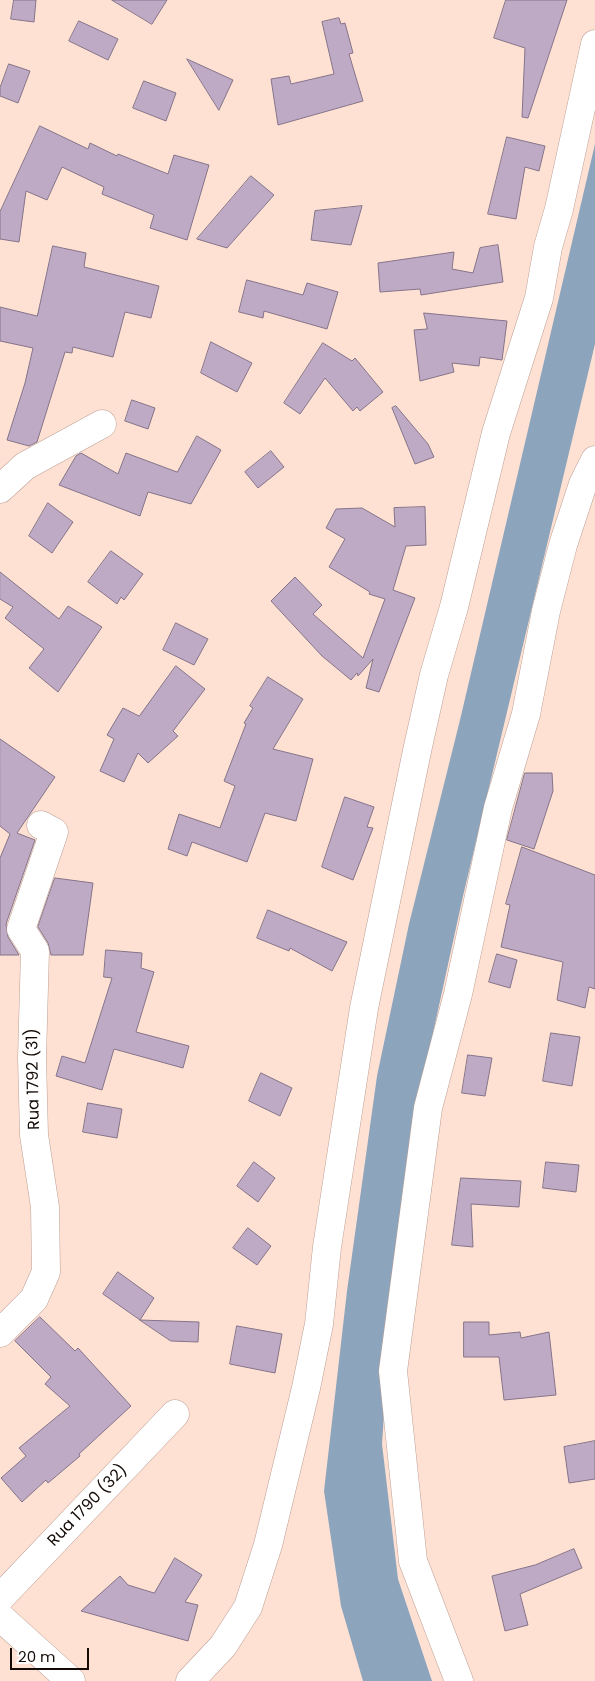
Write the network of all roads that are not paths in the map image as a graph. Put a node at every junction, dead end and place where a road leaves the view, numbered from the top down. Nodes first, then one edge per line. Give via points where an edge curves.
1 (595, 44) edge
2 (102, 424) dead end
3 (595, 460) edge
4 (0, 489) edge
5 (41, 825) dead end
6 (0, 1333) edge
7 (176, 1414) dead end
8 (0, 1598) edge
9 (0, 1617) edge
10 (71, 1681) edge
11 (190, 1681) edge
12 (459, 1681) edge

1 - 11 street via 539,298 484,477 416,751 364,1008 327,1247 319,1324 268,1545 248,1607 223,1646
2 - 4 street via 25,466
3 - 12 street via 583,484 563,545 526,714 498,808 458,994 428,1108 395,1353 393,1371 412,1561
5 - 6 street, Rua 1792 (31) via 54,832 21,929 35,951 34,1135 45,1207 46,1272 34,1299
7 - 8 street, Rua 1790 (32)
9 - 10 street

